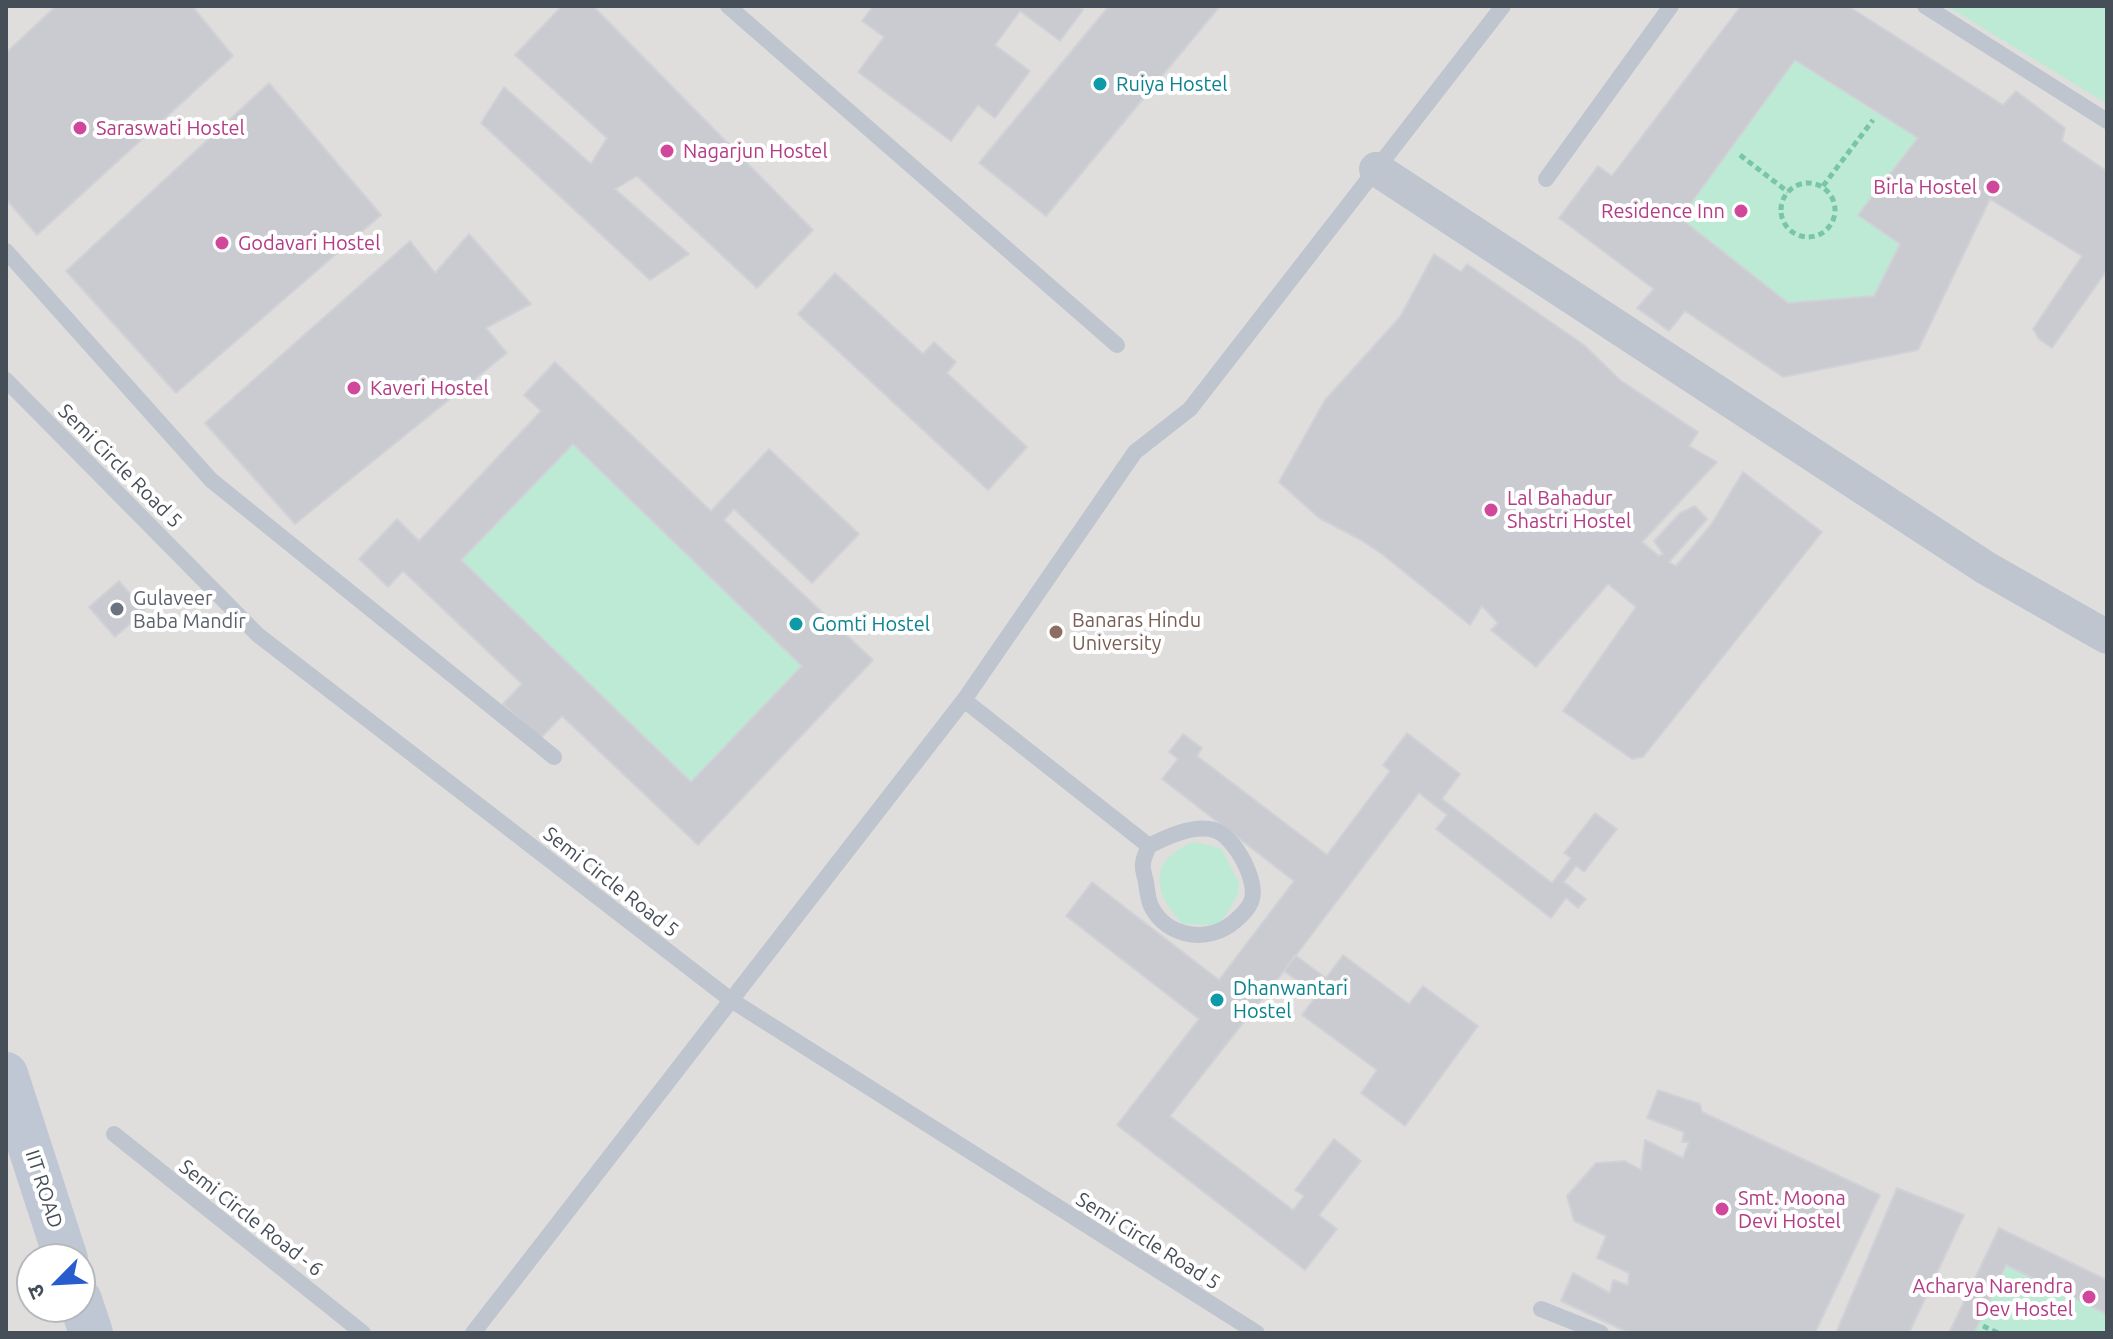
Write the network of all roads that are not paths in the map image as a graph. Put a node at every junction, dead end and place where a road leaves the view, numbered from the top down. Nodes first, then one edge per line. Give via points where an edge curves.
1 (728, 6) edge
2 (1503, 6) edge
3 (1671, 6) edge
4 (1925, 6) edge
5 (2107, 121) edge
6 (1376, 169) junction
7 (1546, 179) dead end
8 (6, 251) edge
9 (1117, 345) dead end
10 (6, 380) edge
11 (2107, 637) edge
12 (964, 700) junction
13 (554, 757) dead end
14 (1149, 846) junction
15 (731, 1000) junction
16 (6, 1074) edge
17 (114, 1134) dead end
18 (61, 1243) edge
19 (1541, 1309) dead end
20 (363, 1333) edge
21 (473, 1333) edge
22 (1257, 1333) edge
23 (1601, 1333) edge

1 - 9 lane
2 - 6 lane
3 - 7 lane
4 - 5 lane
6 - 11 street via 1986,568
6 - 12 lane via 1190,409 1135,452
8 - 13 lane via 211,480
10 - 15 lane, Semi Circle Road 5 via 258,635
12 - 14 lane
12 - 15 lane
14 - 14 lane via 1143,863 1151,906 1175,931 1191,936 1227,928 1253,900 1243,861 1215,830 1169,835
15 - 21 lane
15 - 22 lane, Semi Circle Road 5
16 - 18 street, IIT ROAD
17 - 20 lane, Semi Circle Road - 6
19 - 23 lane

